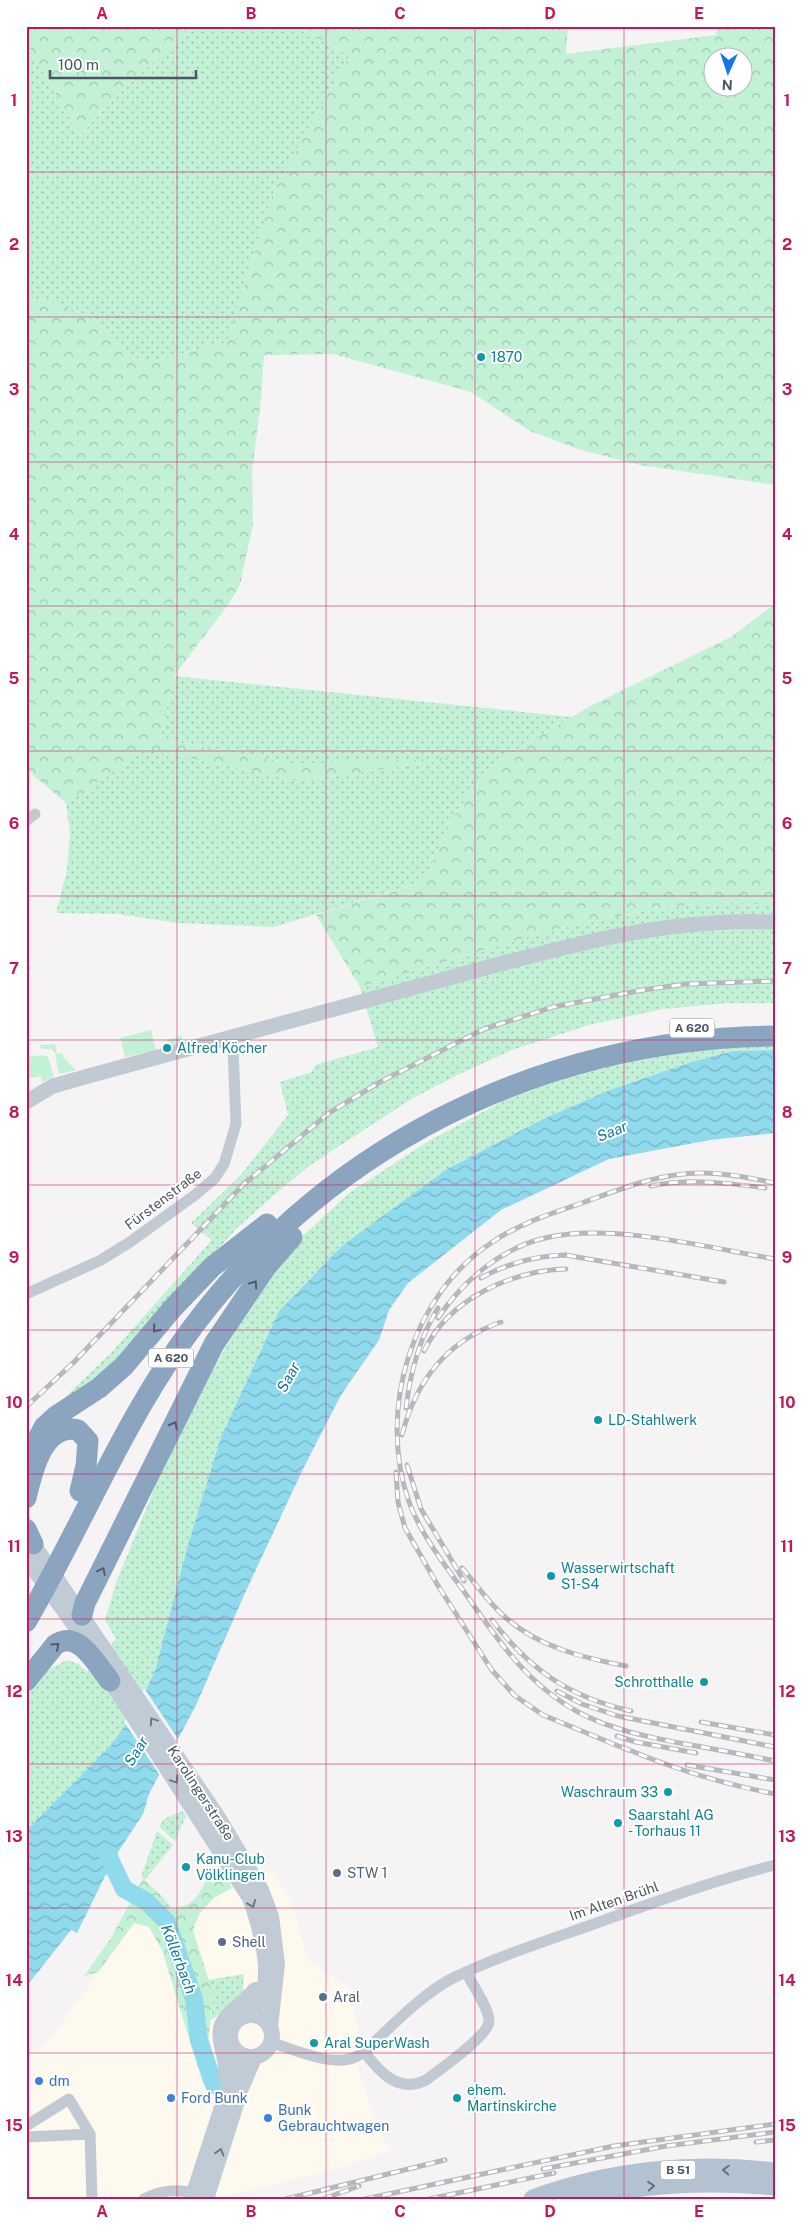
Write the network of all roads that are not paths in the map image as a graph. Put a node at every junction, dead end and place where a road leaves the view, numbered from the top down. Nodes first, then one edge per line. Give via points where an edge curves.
1 (775, 922) edge
2 (775, 1023) edge
3 (775, 1036) edge
4 (230, 1038) junction
5 (613, 1048) junction
6 (26, 1102) edge
7 (385, 1150) junction
8 (267, 1224) junction
9 (26, 1294) edge
10 (26, 1462) edge
11 (80, 1491) junction
12 (26, 1498) edge
13 (30, 1547) edge
14 (55, 1588) junction
15 (26, 1595) edge
16 (82, 1615) junction
17 (26, 1622) edge
18 (97, 1653) junction
19 (26, 1681) edge
20 (110, 1681) joint
21 (214, 1826) junction
22 (775, 1865) edge
23 (264, 1963) junction
24 (466, 1972) junction
25 (247, 2015) junction
26 (270, 2026) junction
27 (272, 2043) junction
28 (237, 2052) junction
29 (364, 2052) junction
30 (254, 2058) junction
31 (229, 2087) junction
32 (26, 2126) edge
33 (90, 2134) junction
34 (26, 2138) edge
35 (775, 2172) edge
36 (775, 2186) edge
37 (583, 2193) edge
38 (197, 2197) edge
39 (92, 2199) edge
40 (144, 2199) edge
41 (533, 2199) edge

1 - 4 street via 696,923 550,950
2 - 5 highway, A 620 via 692,1028
3 - 5 highway, A 620
4 - 6 street via 53,1086
4 - 9 street, Fürstenstraße via 236,1124 224,1164 215,1178 108,1256
5 - 7 highway, A 620 via 508,1086 455,1110
5 - 8 highway, A 620 via 550,1057 503,1072 450,1096 355,1153 315,1182
16 -> 7 highway via 85,1603 214,1344 239,1305 266,1267 304,1224 331,1197 365,1173
7 - 17 highway, A 620 via 326,1190 298,1214 203,1314 162,1371 130,1425
8 -> 10 highway via 212,1268 124,1366 44,1427
8 - 11 highway, A 620 via 223,1269 170,1335 133,1392
11 - 12 highway via 88,1441 78,1430 62,1429 43,1449
11 - 15 highway, A 620
13 - 14 main road, Karolingerstraße
14 - 16 main road, Karolingerstraße
14 - 18 main road, Karolingerstraße
16 - 18 main road, Karolingerstraße
19 -> 18 highway via 62,1641 75,1641
18 - 20 highway
21 -> 18 main road, Karolingerstraße
20 -> 21 main road, Karolingerstraße
21 -> 23 main road, Karolingerstraße via 250,1898 259,1923
21 - 26 main road, Karolingerstraße via 262,1890 271,1916 277,1971
22 - 24 street, Im Alten Brühl via 707,1884
23 - 25 main road, Karolingerstraße via 264,1990
23 - 31 main road via 254,1992 221,2026
24 - 29 street, Im Alten Brühl via 421,2001
24 - 29 street via 489,2022 483,2034 426,2080 406,2086 388,2078
25 - 26 main road via 262,2017
25 - 28 main road via 231,2028 231,2043
26 - 27 main road
27 - 29 street, Im Alten Brühl via 334,2060 351,2059
27 - 30 main road via 265,2053
28 - 30 main road
28 - 31 main road
38 -> 30 main road
31 - 38 main road
32 - 33 street via 69,2099
33 - 34 street
33 - 39 street
35 -> 37 main road, B 51 via 706,2169 648,2172
37 -> 36 main road, B 51 via 724,2183
37 - 41 main road, B 51
38 - 40 street via 175,2189

